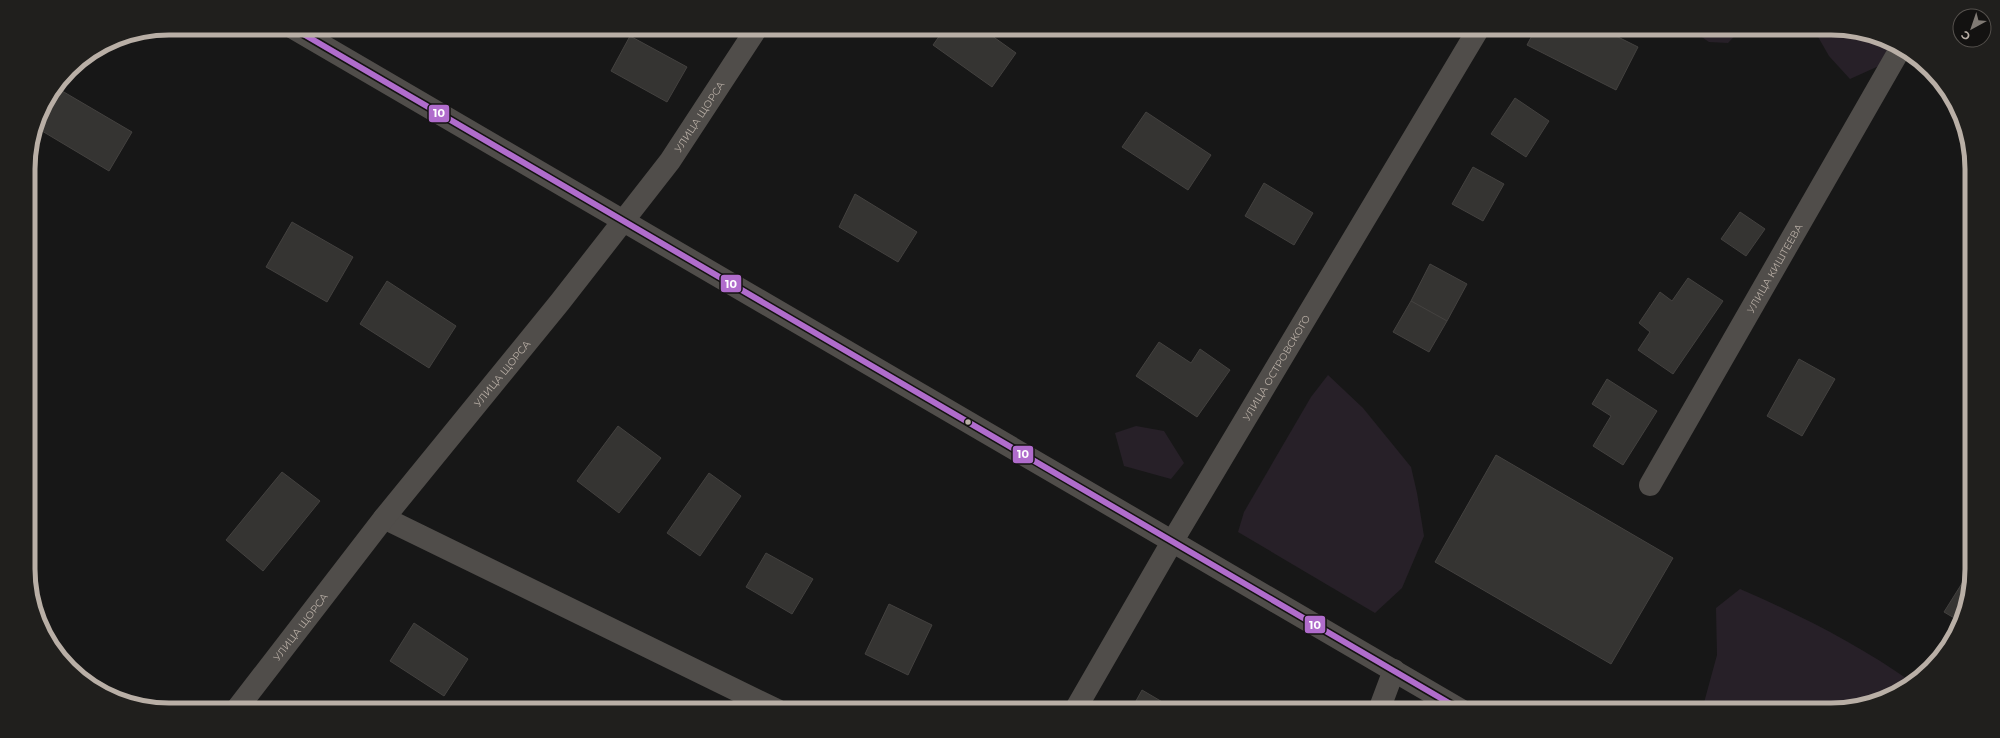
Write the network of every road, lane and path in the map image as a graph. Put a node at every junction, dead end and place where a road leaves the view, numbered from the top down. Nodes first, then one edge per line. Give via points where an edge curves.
1 (305, 35) edge
2 (752, 35) edge
3 (1475, 35) edge
4 (1898, 53) edge
5 (623, 220) junction
6 (1650, 485) dead end
7 (384, 518) junction
8 (1172, 542) junction
9 (1394, 670) junction
10 (241, 703) edge
11 (763, 703) edge
12 (1079, 703) edge
13 (1382, 703) edge
14 (1449, 703) edge

1 - 5 street
2 - 5 street, УЛИЦА ЩОРСА via 670,161
3 - 8 street, УЛИЦА ОСТРОВСКОГО
4 - 6 street, УЛИЦА КИШТЕЕВА
5 - 7 street, УЛИЦА ЩОРСА via 560,302
5 - 8 street
7 - 10 street, УЛИЦА ЩОРСА
7 - 11 street
8 - 9 street
8 - 12 street, УЛИЦА ОСТРОВСКОГО
9 - 13 street
9 - 14 street

